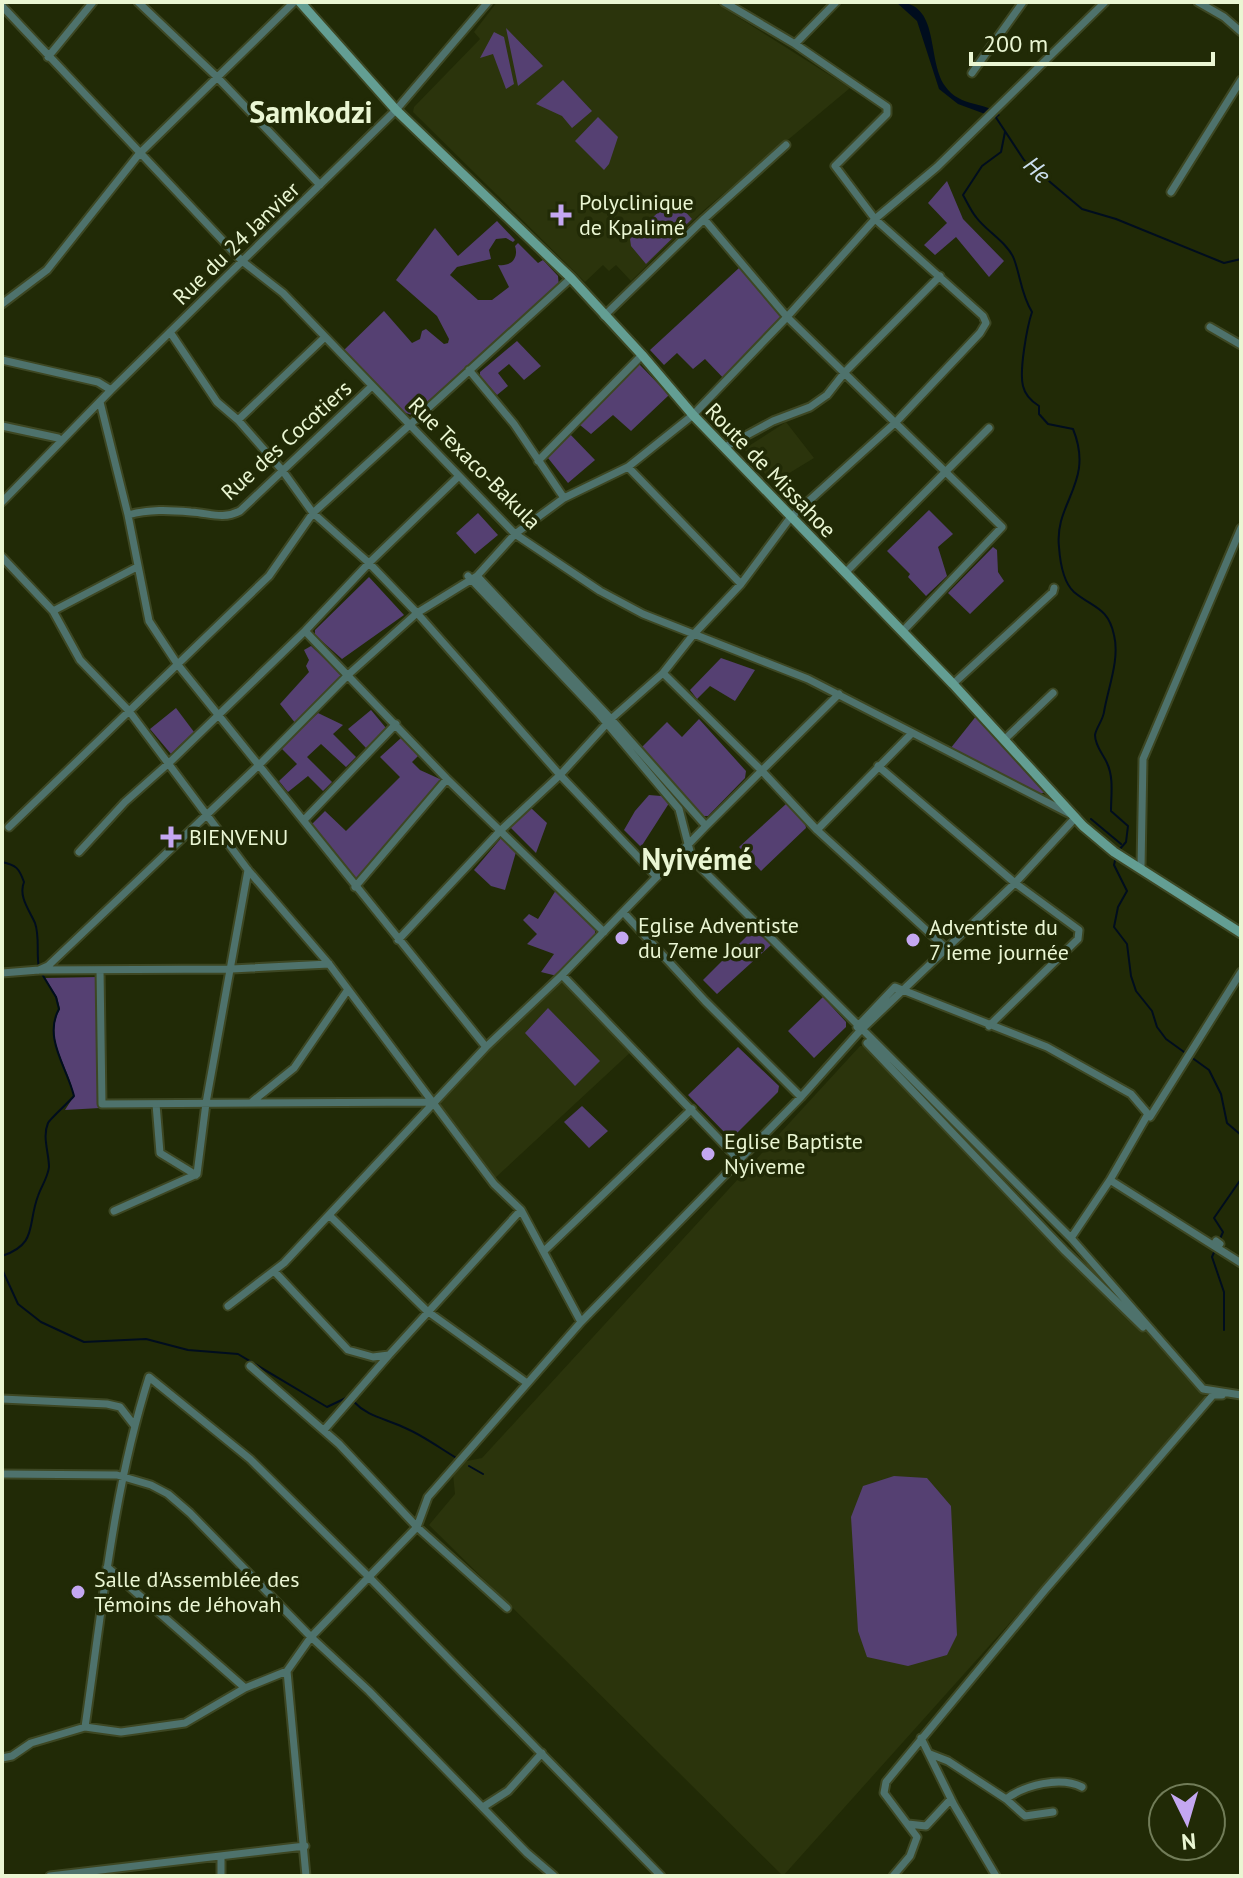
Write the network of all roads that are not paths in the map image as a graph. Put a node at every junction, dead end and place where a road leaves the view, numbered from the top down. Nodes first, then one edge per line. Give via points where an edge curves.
1 (93, 2) edge
2 (138, 2) edge
3 (294, 2) edge
4 (300, 2) edge
5 (488, 2) edge
6 (724, 2) edge
7 (836, 2) edge
8 (1023, 2) edge
9 (1105, 2) edge
10 (1198, 2) edge
11 (2, 6) edge
12 (1241, 32) edge
13 (795, 44) junction
14 (48, 57) junction
15 (972, 73) dead end
16 (216, 76) junction
17 (1241, 80) edge
18 (396, 110) junction
19 (786, 145) dead end
20 (139, 154) junction
21 (320, 185) junction
22 (1171, 192) dead end
23 (704, 219) junction
24 (875, 219) junction
25 (242, 261) junction
26 (940, 276) junction
27 (571, 278) junction
28 (2, 304) edge
29 (604, 316) junction
30 (787, 317) junction
31 (1210, 327) dead end
32 (170, 332) junction
33 (325, 337) junction
34 (1241, 345) edge
35 (642, 355) junction
36 (2, 360) edge
37 (469, 370) junction
38 (845, 372) junction
39 (372, 386) junction
40 (111, 390) junction
41 (100, 402) junction
42 (693, 415) junction
43 (238, 420) junction
44 (896, 422) junction
45 (410, 425) junction
46 (2, 426) edge
47 (989, 428) dead end
48 (61, 441) junction
49 (725, 447) junction
50 (538, 461) junction
51 (628, 467) junction
52 (282, 470) junction
53 (946, 471) junction
54 (459, 476) junction
55 (4, 498) edge
56 (564, 498) junction
57 (313, 513) junction
58 (128, 515) junction
59 (790, 518) junction
60 (1241, 528) edge
61 (515, 534) junction
62 (2, 557) edge
63 (369, 563) junction
64 (137, 567) junction
65 (845, 573) junction
66 (468, 576) dead end
67 (477, 576) junction
68 (741, 584) junction
69 (1054, 588) dead end
70 (53, 611) junction
71 (417, 613) junction
72 (305, 631) junction
73 (902, 632) junction
74 (693, 635) junction
75 (178, 665) junction
76 (663, 673) junction
77 (349, 674) junction
78 (953, 684) junction
79 (1053, 693) dead end
80 (839, 694) junction
81 (129, 711) junction
82 (220, 713) junction
83 (611, 719) junction
84 (396, 724) junction
85 (912, 733) junction
86 (1005, 739) junction
87 (169, 763) junction
88 (260, 764) junction
89 (878, 766) junction
90 (762, 771) junction
91 (560, 775) junction
92 (447, 779) junction
93 (207, 813) junction
94 (1076, 817) junction
95 (304, 820) junction
96 (706, 826) junction
97 (9, 827) dead end
98 (501, 830) junction
99 (817, 830) junction
100 (684, 851) junction
101 (79, 852) dead end
102 (1141, 867) junction
103 (248, 870) junction
104 (657, 877) junction
105 (1015, 883) junction
106 (355, 887) junction
107 (624, 913) junction
108 (604, 932) junction
109 (1241, 933) edge
110 (398, 940) junction
111 (947, 949) junction
112 (329, 964) junction
113 (232, 969) junction
114 (39, 970) junction
115 (100, 970) junction
116 (1241, 972) edge
117 (2, 973) edge
118 (562, 975) junction
119 (906, 990) junction
120 (347, 991) junction
121 (989, 1026) junction
122 (858, 1030) junction
123 (486, 1047) junction
124 (1121, 1086) dead end
125 (801, 1097) junction
126 (253, 1101) junction
127 (432, 1102) junction
128 (206, 1103) junction
129 (156, 1104) junction
130 (692, 1109) junction
131 (738, 1159) junction
132 (196, 1175) junction
133 (1110, 1180) junction
134 (521, 1210) junction
135 (114, 1211) dead end
136 (330, 1216) junction
137 (1071, 1238) junction
138 (544, 1251) junction
139 (1065, 1251) junction
140 (1241, 1263) edge
141 (275, 1272) junction
142 (228, 1306) dead end
143 (427, 1311) junction
144 (581, 1322) junction
145 (389, 1355) junction
146 (250, 1366) dead end
147 (527, 1383) junction
148 (1241, 1388) edge
149 (1213, 1395) junction
150 (1241, 1395) edge
151 (2, 1399) edge
152 (134, 1425) junction
153 (324, 1430) junction
154 (2, 1474) edge
155 (124, 1477) junction
156 (417, 1527) junction
157 (107, 1567) junction
158 (367, 1575) junction
159 (507, 1608) dead end
160 (311, 1637) junction
161 (287, 1671) junction
162 (245, 1688) junction
163 (85, 1727) junction
164 (921, 1738) junction
165 (542, 1753) junction
166 (930, 1754) junction
167 (2, 1758) edge
168 (1082, 1787) dead end
169 (951, 1799) junction
170 (1006, 1799) junction
171 (483, 1807) junction
172 (1053, 1812) dead end
173 (908, 1824) junction
174 (305, 1846) junction
175 (221, 1856) junction
176 (905, 1864) junction
177 (143, 1872) edge
178 (60, 1875) edge
179 (50, 1876) edge
180 (221, 1876) edge
181 (306, 1876) edge
182 (554, 1876) edge
183 (661, 1876) edge
184 (893, 1876) edge
185 (903, 1876) edge
186 (996, 1876) edge

1 - 14 street
2 - 16 street
3 - 16 street
4 - 18 main road, Route de Missahoe
5 - 18 street, Rue du 24 Janvier
6 - 13 street
7 - 13 street
8 - 15 street
9 - 24 street via 937,167
10 - 12 street
11 - 14 street, Rue Texaco-Bakula
13 - 24 street via 887,107 887,114 835,166
14 - 20 street, Rue Texaco-Bakula
16 - 20 street
16 - 21 street
17 - 22 street
18 - 21 street, Rue du 24 Janvier
18 - 27 main road, Route de Missahoe
19 - 23 street
20 - 25 street, Rue Texaco-Bakula
20 - 28 street via 47,270
21 - 25 street, Rue du 24 Janvier
23 - 29 street
23 - 30 street
24 - 26 street
24 - 30 street
25 - 32 street, Rue du 24 Janvier
25 - 33 street, Rue Texaco-Bakula via 283,293
26 - 38 street
26 - 44 street via 986,323
27 - 29 main road, Route de Missahoe
27 - 37 street
29 - 35 main road, Route de Missahoe
30 - 38 street
30 - 42 street
31 - 34 street
32 - 40 street, Rue du 24 Janvier
32 - 43 street via 217,402
33 - 39 street, Rue Texaco-Bakula
33 - 43 street
35 - 42 main road, Route de Missahoe
35 - 50 street
36 - 40 street via 98,382
37 - 45 street
37 - 50 street
38 - 44 street
38 - 49 street via 810,407
39 - 45 street, Rue Texaco-Bakula
39 - 52 street, Rue des Cocotiers
40 - 41 street, Rue du 24 Janvier
41 - 48 street, Rue du 24 Janvier
41 - 58 street
42 - 49 main road, Route de Missahoe
42 - 51 street
43 - 52 street
44 - 53 street
44 - 59 street
45 - 54 street, Rue Texaco-Bakula
45 - 57 street
46 - 48 street
47 - 53 street
48 - 55 street, Rue du 24 Janvier
49 - 59 main road, Route de Missahoe
50 - 56 street
51 - 56 street
51 - 68 street
52 - 57 street
52 - 58 street, Rue des Cocotiers via 240,511 225,517 165,510
53 - 65 street
53 - 73 street via 1002,527
54 - 61 street, Rue Texaco-Bakula
54 - 63 street
56 - 61 street
57 - 63 street
57 - 75 street via 269,576
58 - 64 street
59 - 65 main road, Route de Missahoe
59 - 68 street
60 - 102 street via 1143,759
61 - 67 street
61 - 74 street, Rue Texaco-Bakula via 600,591
62 - 70 street
63 - 71 street
63 - 72 street
64 - 70 street
64 - 75 street via 149,621
65 - 73 main road, Route de Missahoe
66 - 122 street via 598,713 679,809 692,859
67 - 71 street
67 - 83 street
68 - 74 street
69 - 78 street
70 - 81 street via 80,660
71 - 77 street
71 - 91 street
72 - 77 street
72 - 82 street
73 - 78 main road, Route de Missahoe
74 - 76 street
74 - 80 street, Rue Texaco-Bakula
75 - 81 street
75 - 82 street
76 - 83 street
76 - 90 street
77 - 84 street
77 - 88 street
78 - 86 main road, Route de Missahoe
79 - 86 street
80 - 85 street, Rue Texaco-Bakula
80 - 90 street
81 - 87 street
81 - 97 street
82 - 87 street
82 - 88 street
83 - 91 street
83 - 96 street
84 - 92 street
84 - 95 street
85 - 89 street
85 - 94 street, Rue Texaco-Bakula
86 - 94 main road, Route de Missahoe
87 - 93 street
87 - 101 street
88 - 93 street
88 - 95 street
89 - 99 street
89 - 105 street
90 - 96 street
90 - 99 street
91 - 98 street
91 - 104 street
92 - 98 street
92 - 106 street
93 - 103 street
93 - 114 street
94 - 102 main road, Route de Missahoe
94 - 105 street
95 - 106 street
96 - 100 street
98 - 108 street
98 - 110 street
99 - 111 street
100 - 104 street
100 - 122 street
102 - 109 main road, Route de Missahoe
103 - 112 street
103 - 113 street
104 - 107 street
105 - 111 street
105 - 121 street via 1079,930 1079,936
106 - 110 street
107 - 108 street
107 - 125 street
108 - 118 street
110 - 123 street
111 - 119 street
112 - 113 street
112 - 120 street
113 - 115 street
113 - 128 street
114 - 115 street
114 - 117 street
115 - 129 street via 102,1104
116 - 133 street
118 - 123 street
118 - 130 street
119 - 121 street
119 - 122 street
120 - 126 street via 294,1068
120 - 127 street
121 - 124 street via 1067,1057
122 - 125 street
122 - 133 street via 895,987 1047,1047 1131,1094 1148,1114
122 - 137 street
122 - 139 street
123 - 127 street
125 - 131 street
126 - 127 street
126 - 128 street
127 - 134 street via 494,1184
127 - 136 street
128 - 129 street
128 - 132 street
129 - 132 street via 160,1153
130 - 131 street
130 - 138 street
131 - 144 street
132 - 135 street
133 - 137 street
133 - 139 street
133 - 140 street
134 - 138 street
134 - 143 street
136 - 141 street
136 - 143 street
137 - 150 street via 1203,1389
138 - 144 street
139 - 149 street
141 - 142 street
141 - 145 street via 348,1350
143 - 145 street
143 - 147 street
144 - 147 street
145 - 153 street
146 - 153 street
147 - 156 street via 428,1497
148 - 149 street via 1237,1394
149 - 164 street
151 - 152 street via 107,1404 120,1407
152 - 155 street
152 - 158 street via 149,1377 250,1459
153 - 156 street
154 - 155 street
155 - 157 street
155 - 160 street via 168,1494
156 - 158 street
156 - 159 street
157 - 162 street
157 - 163 street
158 - 160 street
158 - 165 street
160 - 161 street
160 - 171 street
161 - 162 street
161 - 174 street
162 - 163 street via 185,1723 121,1732
163 - 167 street
164 - 166 street
164 - 173 street via 883,1788
165 - 171 street via 508,1791
165 - 183 street
166 - 169 street
166 - 170 street
168 - 170 street via 1032,1785
169 - 173 street via 926,1826
169 - 186 street
170 - 172 street via 1025,1816
171 - 182 street
173 - 176 street via 917,1839
174 - 175 street
174 - 181 street
175 - 177 street
175 - 180 street
176 - 184 street
176 - 185 street
177 - 178 street
178 - 179 street

